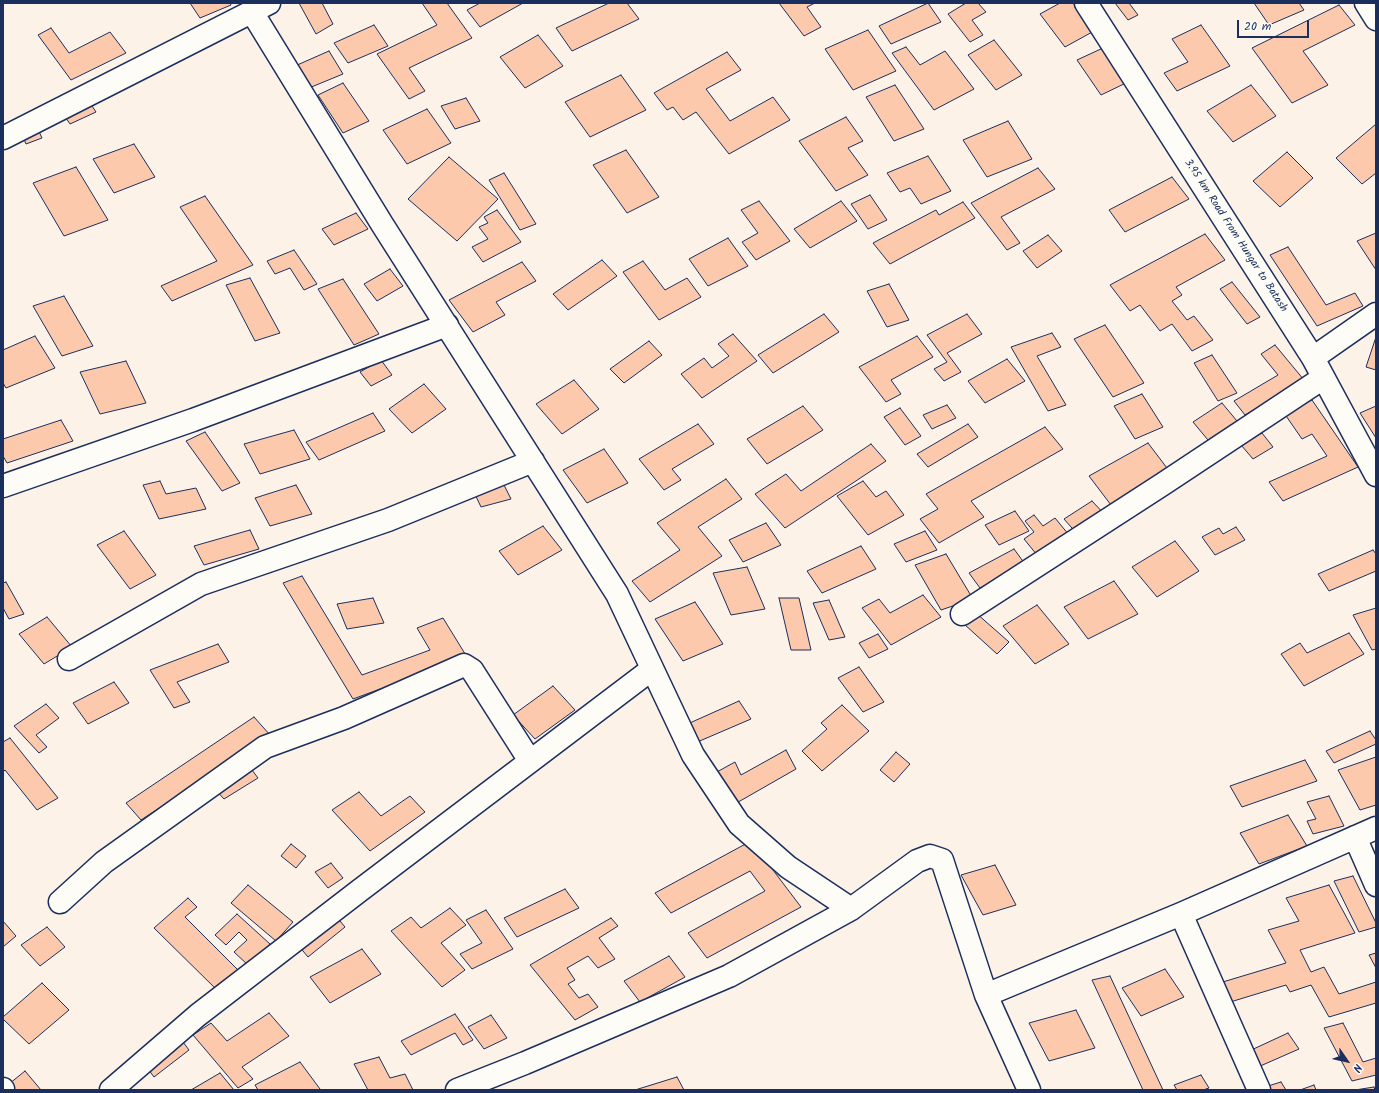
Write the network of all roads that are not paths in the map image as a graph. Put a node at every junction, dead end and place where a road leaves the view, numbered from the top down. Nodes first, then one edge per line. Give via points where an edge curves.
1 (1086, 3) edge
2 (1366, 3) edge
3 (260, 8) edge
4 (1376, 19) edge
5 (3, 138) edge
6 (1376, 314) edge
7 (446, 325) junction
8 (1313, 358) junction
9 (1323, 378) junction
10 (533, 461) junction
11 (1376, 475) edge
12 (3, 486) edge
13 (962, 614) dead end
14 (69, 659) dead end
15 (652, 669) junction
16 (530, 762) junction
17 (1376, 828) edge
18 (1355, 838) junction
19 (1376, 885) edge
20 (60, 902) dead end
21 (851, 909) junction
22 (1181, 914) junction
23 (986, 995) junction
24 (111, 1090) edge
25 (457, 1090) edge
26 (1028, 1090) edge
27 (1259, 1090) edge

1 - 8 street, 3.95 km Road From Hungar to Batash
2 - 4 street
3 - 5 street
3 - 7 street via 382,224
6 - 8 street
7 - 10 street
7 - 12 street via 193,420
8 - 9 street, 3.95 km Road From Hungar to Batash
9 - 11 street, 3.95 km Road From Hungar to Batash
9 - 13 street
10 - 14 street via 388,520 201,584
10 - 15 street via 617,594
15 - 16 street
15 - 21 street via 693,755 739,824 788,867
16 - 20 street via 472,670 464,665 344,718 265,747 104,862
16 - 24 street via 198,1015
17 - 18 street
18 - 19 street
18 - 22 street
21 - 23 street via 917,861 930,856 942,860
21 - 25 street via 729,976
22 - 23 street
22 - 27 street
23 - 26 street

